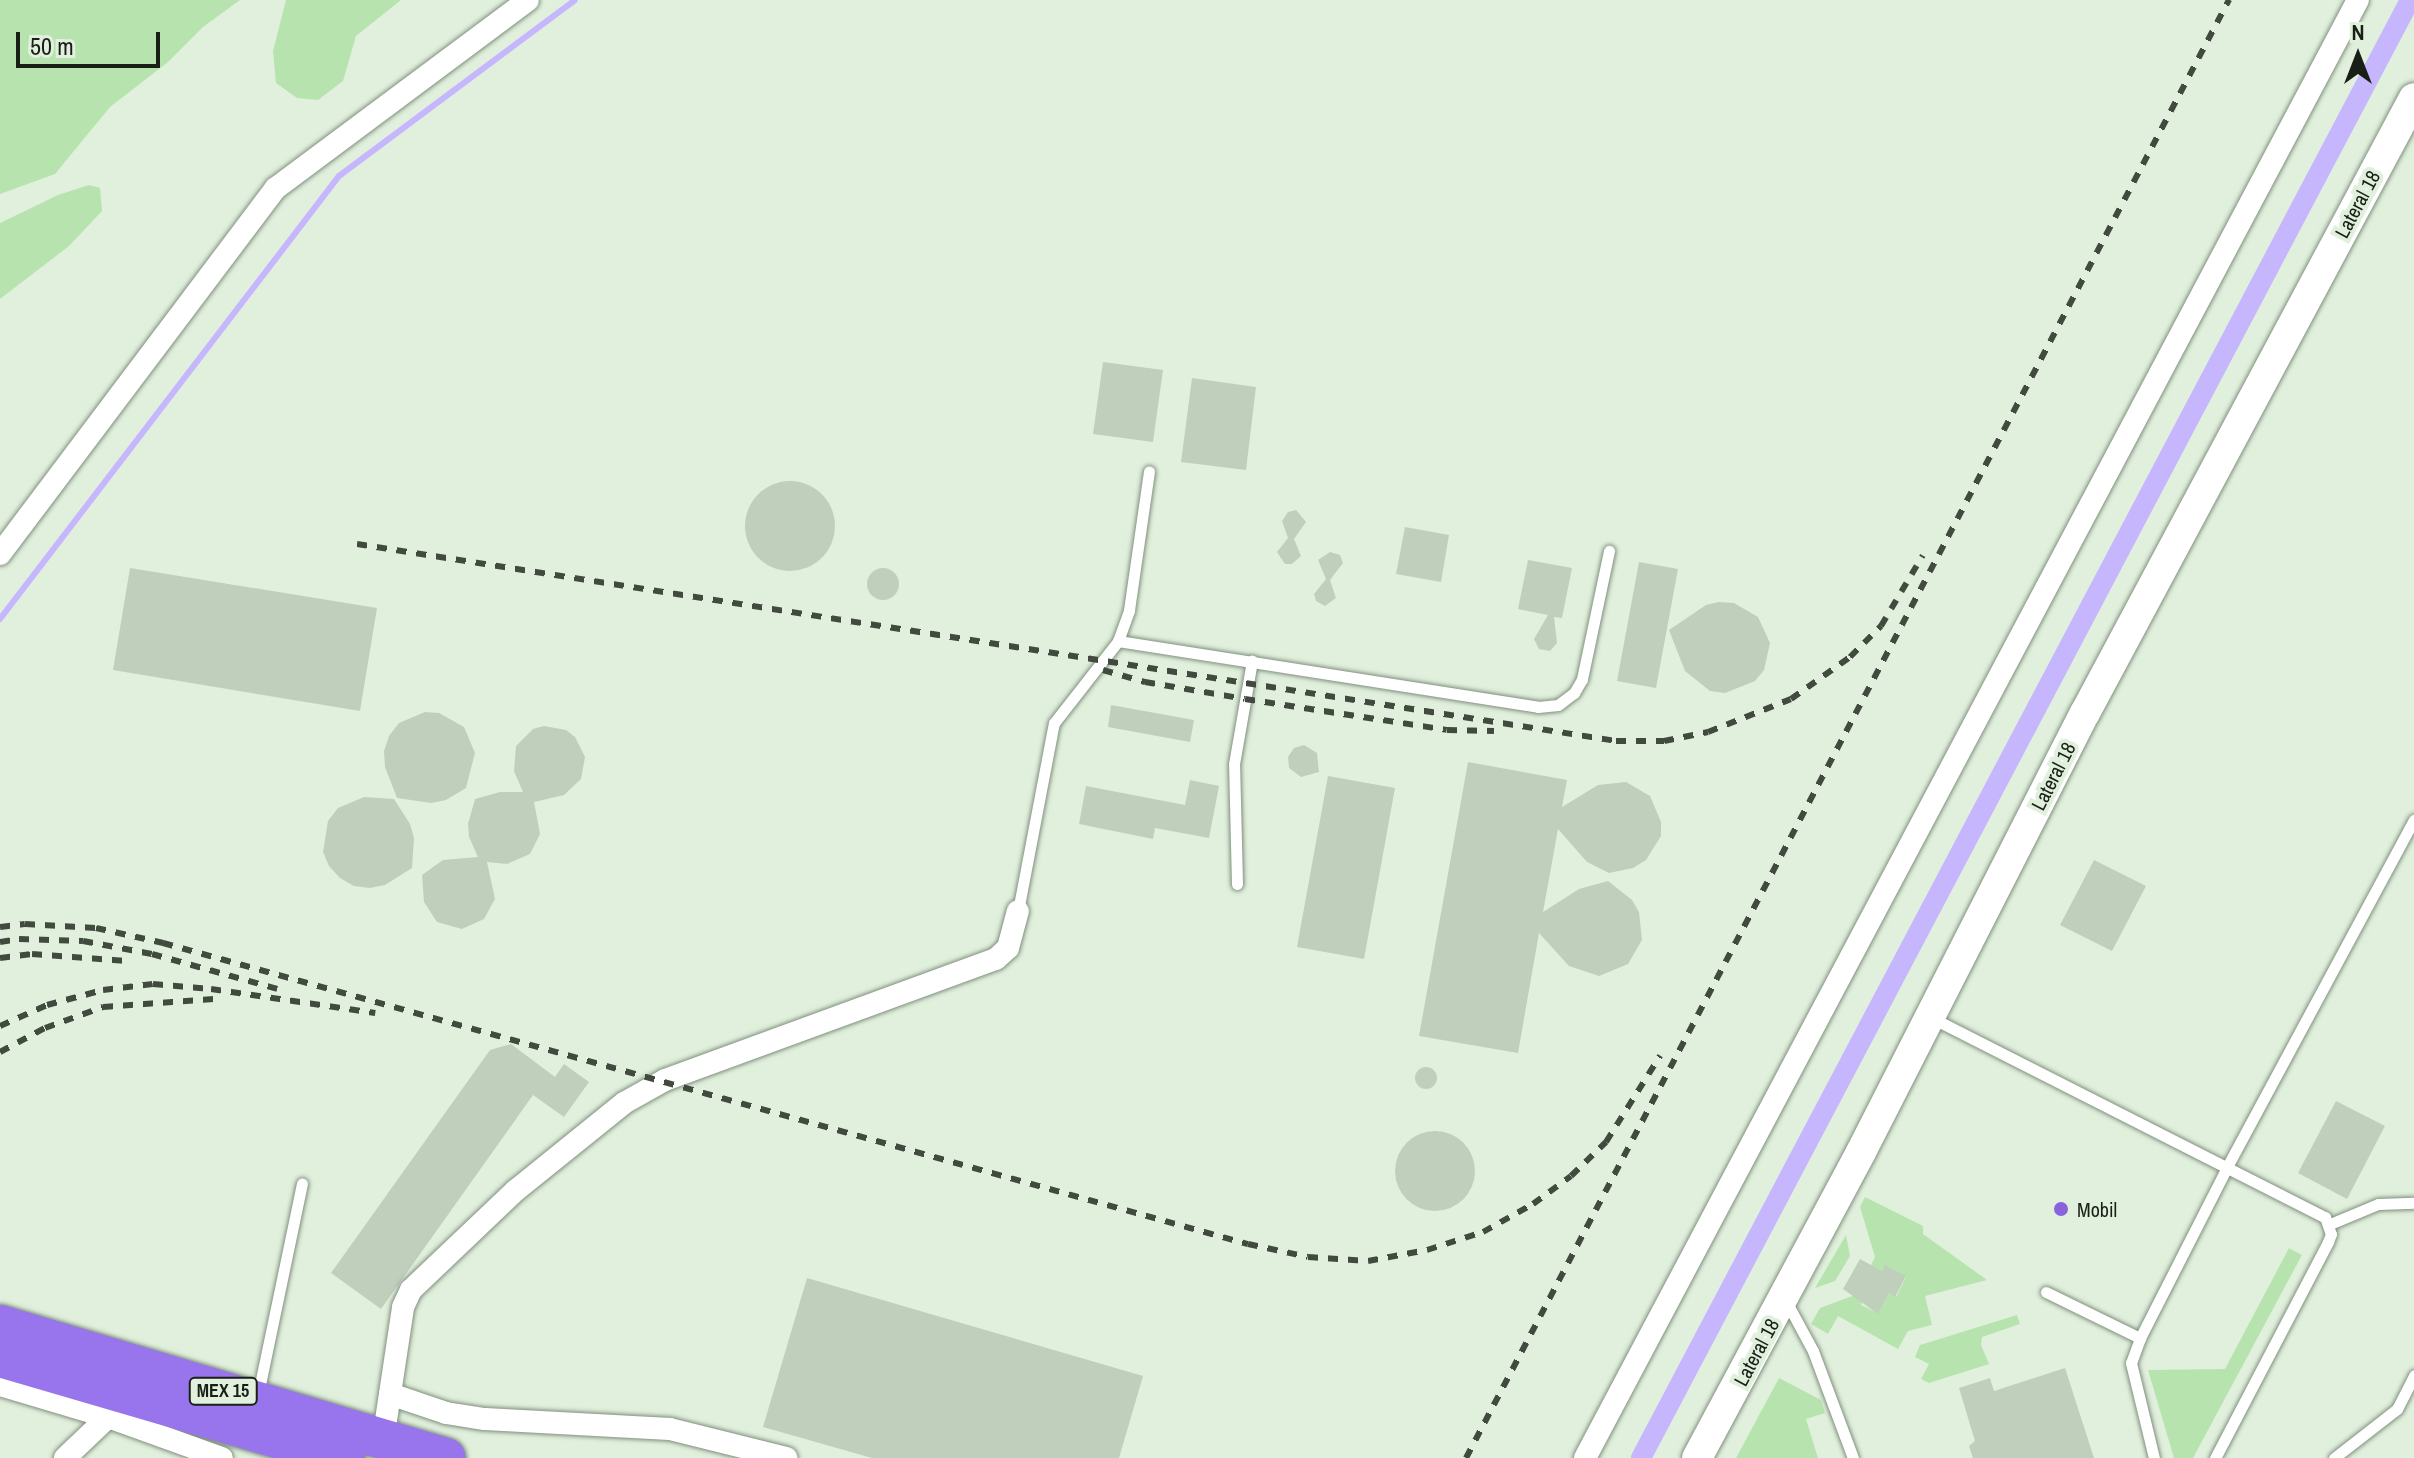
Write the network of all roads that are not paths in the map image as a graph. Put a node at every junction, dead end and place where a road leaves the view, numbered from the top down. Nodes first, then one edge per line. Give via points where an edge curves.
1 (528, 0) edge
2 (2358, 0) edge
3 (2414, 98) edge
4 (1149, 471) dead end
5 (1609, 551) dead end
6 (0, 554) edge
7 (1118, 641) junction
8 (1252, 661) junction
9 (2414, 820) edge
10 (1237, 884) dead end
11 (1018, 911) joint
12 (1929, 1016) junction
13 (2228, 1165) junction
14 (302, 1184) dead end
15 (2414, 1203) edge
16 (2330, 1224) junction
17 (2046, 1292) dead end
18 (1784, 1298) junction
19 (0, 1325) edge
20 (2140, 1338) junction
21 (0, 1357) edge
22 (2414, 1375) edge
23 (0, 1385) edge
24 (390, 1394) junction
25 (144, 1400) junction
26 (257, 1402) junction
27 (108, 1417) junction
28 (383, 1440) junction
29 (65, 1458) edge
30 (222, 1458) edge
31 (345, 1458) edge
32 (446, 1458) edge
33 (786, 1458) edge
34 (1585, 1458) edge
35 (1697, 1458) edge
36 (1853, 1458) edge
37 (2154, 1458) edge
38 (2215, 1458) edge
39 (2334, 1458) edge

1 - 6 street via 276,188
2 - 34 street
3 - 12 street, Lateral 18
4 - 7 lane via 1129,610
5 - 8 lane via 1582,679 1558,705 1538,707
7 - 8 lane
7 - 11 lane via 1054,723
8 - 10 lane via 1234,764
9 - 13 lane
11 - 24 street via 1008,948 996,959 709,1061 624,1103 515,1191 411,1290 403,1307
12 - 13 lane
12 - 18 street, Lateral 18
13 - 16 lane via 2317,1210
13 - 20 lane
14 - 26 lane
15 - 16 lane via 2378,1204
16 - 38 lane via 2328,1242
17 - 20 lane
18 - 35 street, Lateral 18
18 - 36 lane via 1813,1351
19 - 26 highway, MEX 15
20 - 37 lane via 2131,1363
21 - 25 highway, MEX 15
22 - 39 lane via 2397,1409
23 - 27 street
24 - 28 street
24 - 33 street via 446,1413 485,1419 670,1429
25 - 27 street
25 - 31 highway, MEX 15
26 - 28 highway, MEX 15
27 - 29 street
27 - 30 street
28 - 32 highway, MEX 15

